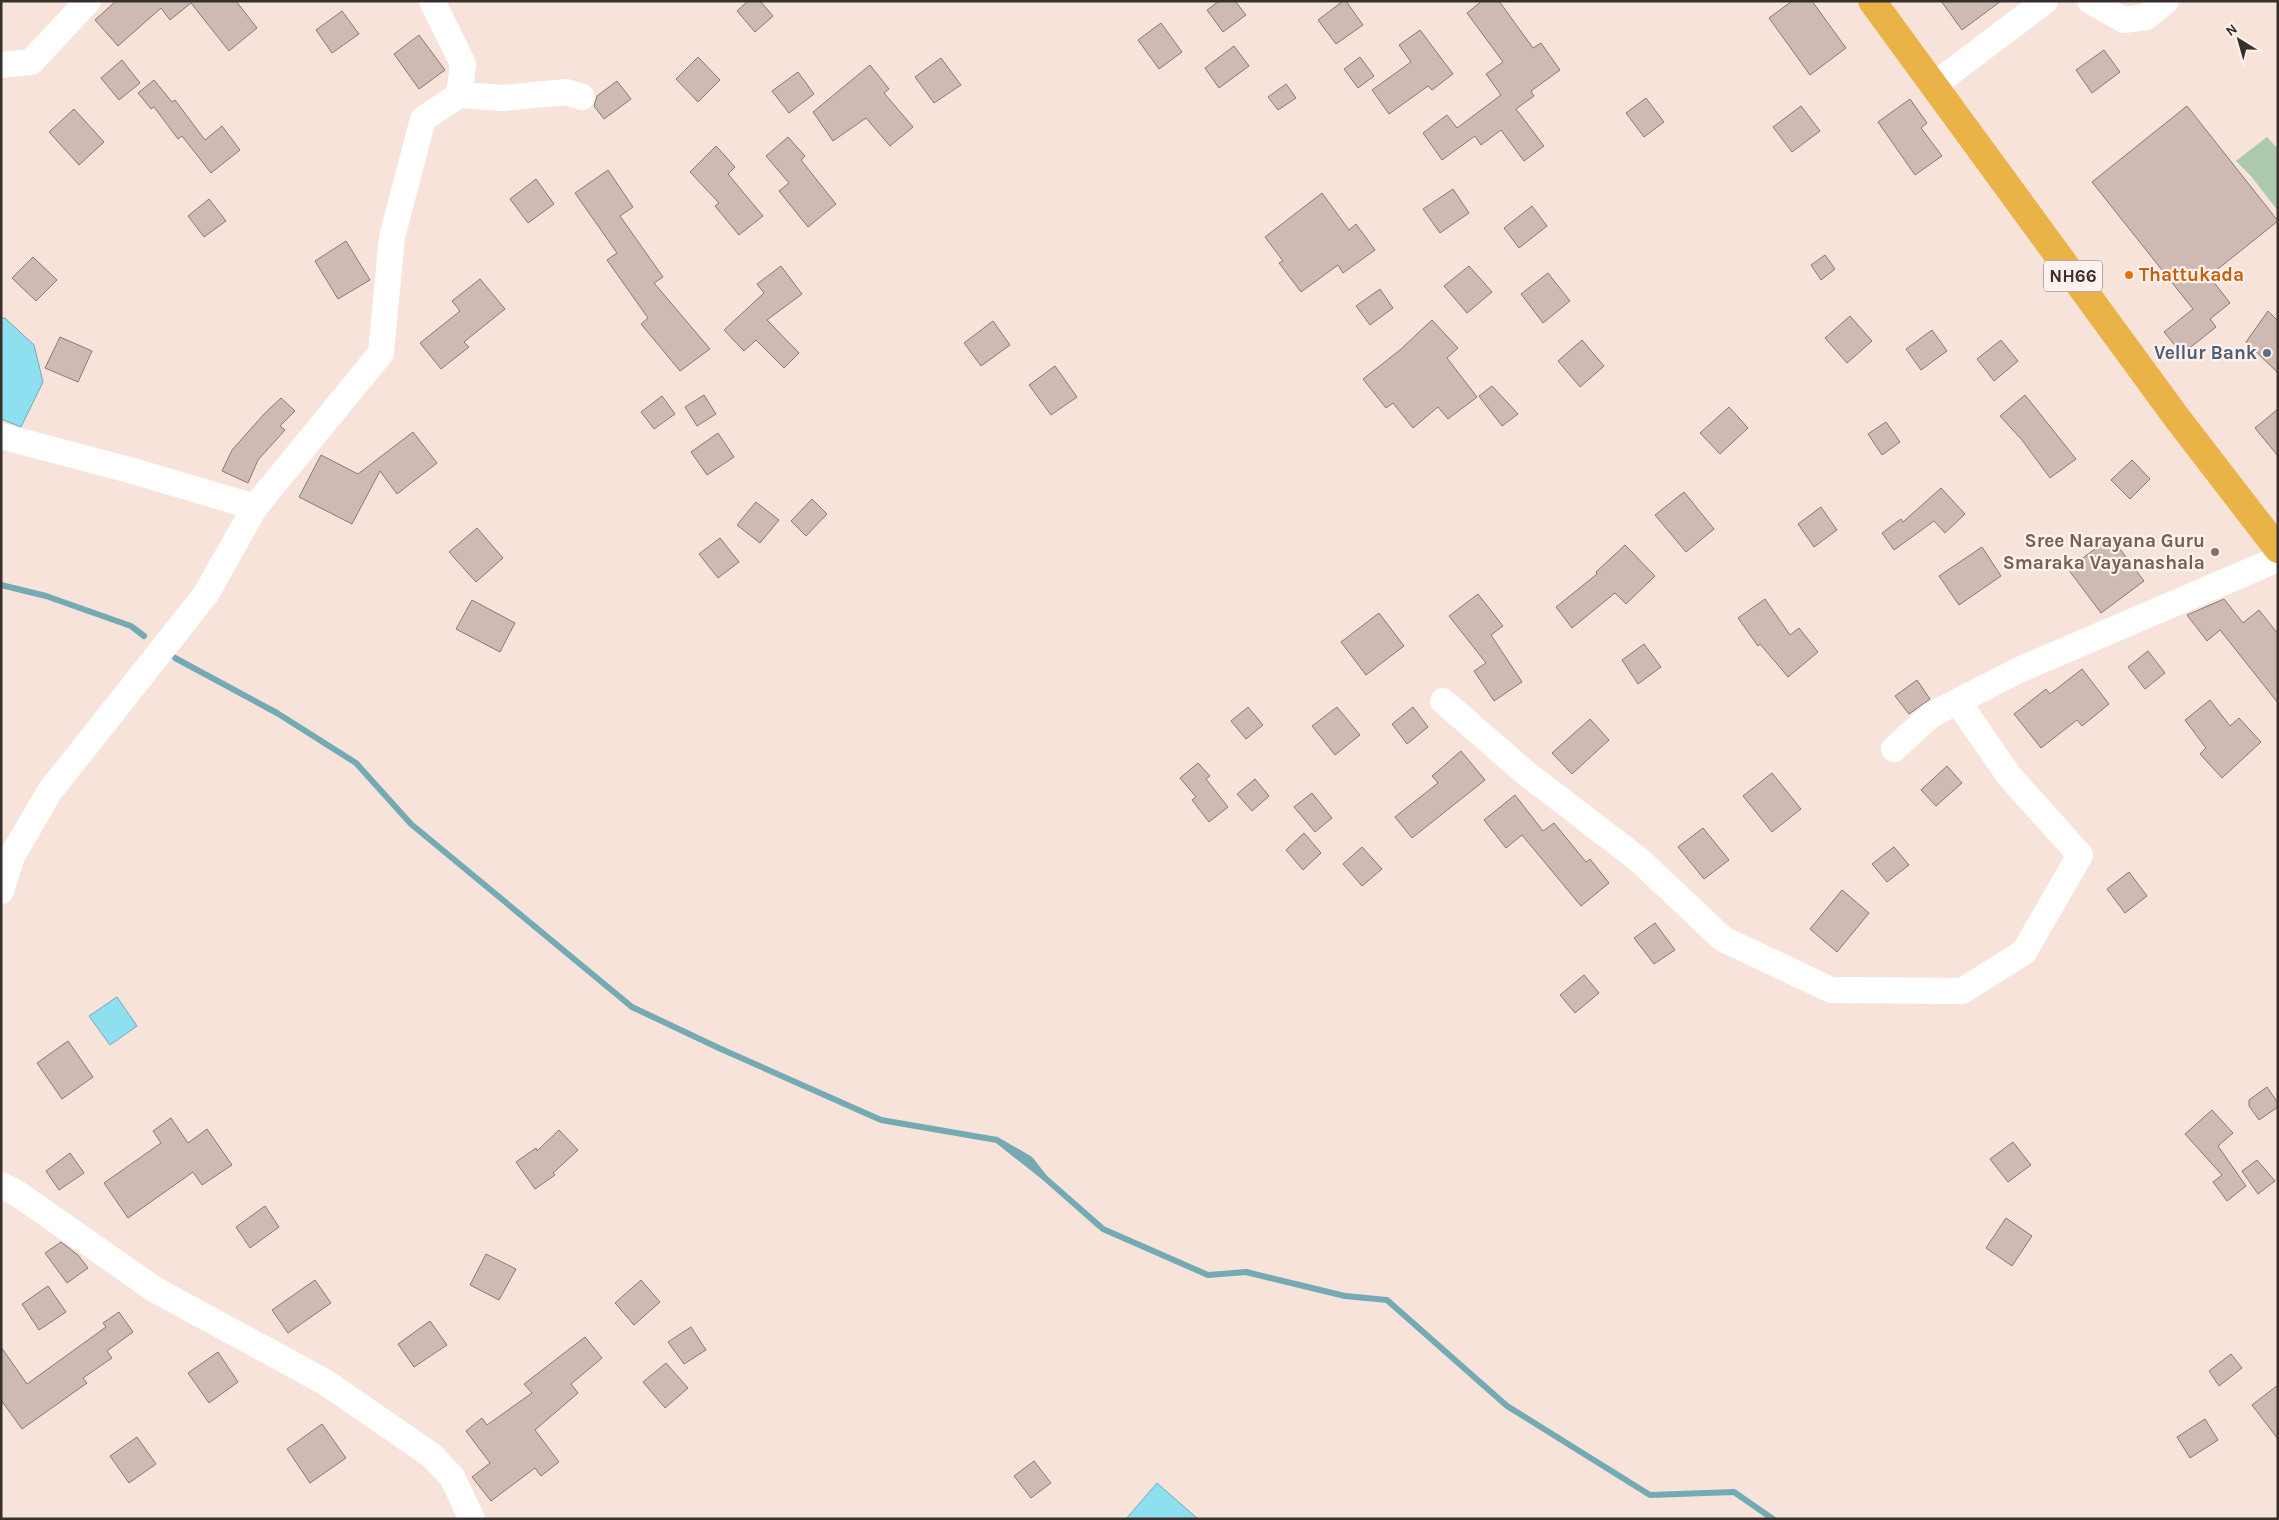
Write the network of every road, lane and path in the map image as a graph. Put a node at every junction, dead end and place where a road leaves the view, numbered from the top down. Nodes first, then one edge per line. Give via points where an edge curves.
1 (88, 1) edge
2 (432, 1) edge
3 (1872, 1) edge
4 (2045, 1) edge
5 (2090, 1) edge
6 (2166, 1) edge
7 (1, 65) edge
8 (1934, 85) junction
9 (459, 95) junction
10 (582, 97) dead end
11 (1, 436) edge
12 (255, 507) junction
13 (2278, 549) edge
14 (2278, 559) edge
15 (1442, 701) dead end
16 (1958, 702) junction
17 (1894, 748) dead end
18 (1, 891) edge
19 (1, 1185) edge
20 (472, 1519) edge

1 - 7 street via 31,62
2 - 9 street via 463,64
3 - 8 highway, NH66
4 - 8 street
5 - 6 street via 2124,20 2146,17
8 - 13 highway, NH66 via 2177,418
9 - 10 street via 503,98 566,92
9 - 12 street via 423,119 392,237 380,353
11 - 12 street
12 - 18 street via 206,594 50,791 12,856
14 - 16 street via 2027,666
15 - 16 street via 1527,774 1638,859 1724,938 1831,990 1962,991 2024,952 2080,855 2010,777
16 - 17 street via 1932,715
19 - 20 street via 154,1289 325,1382 431,1455 452,1477

